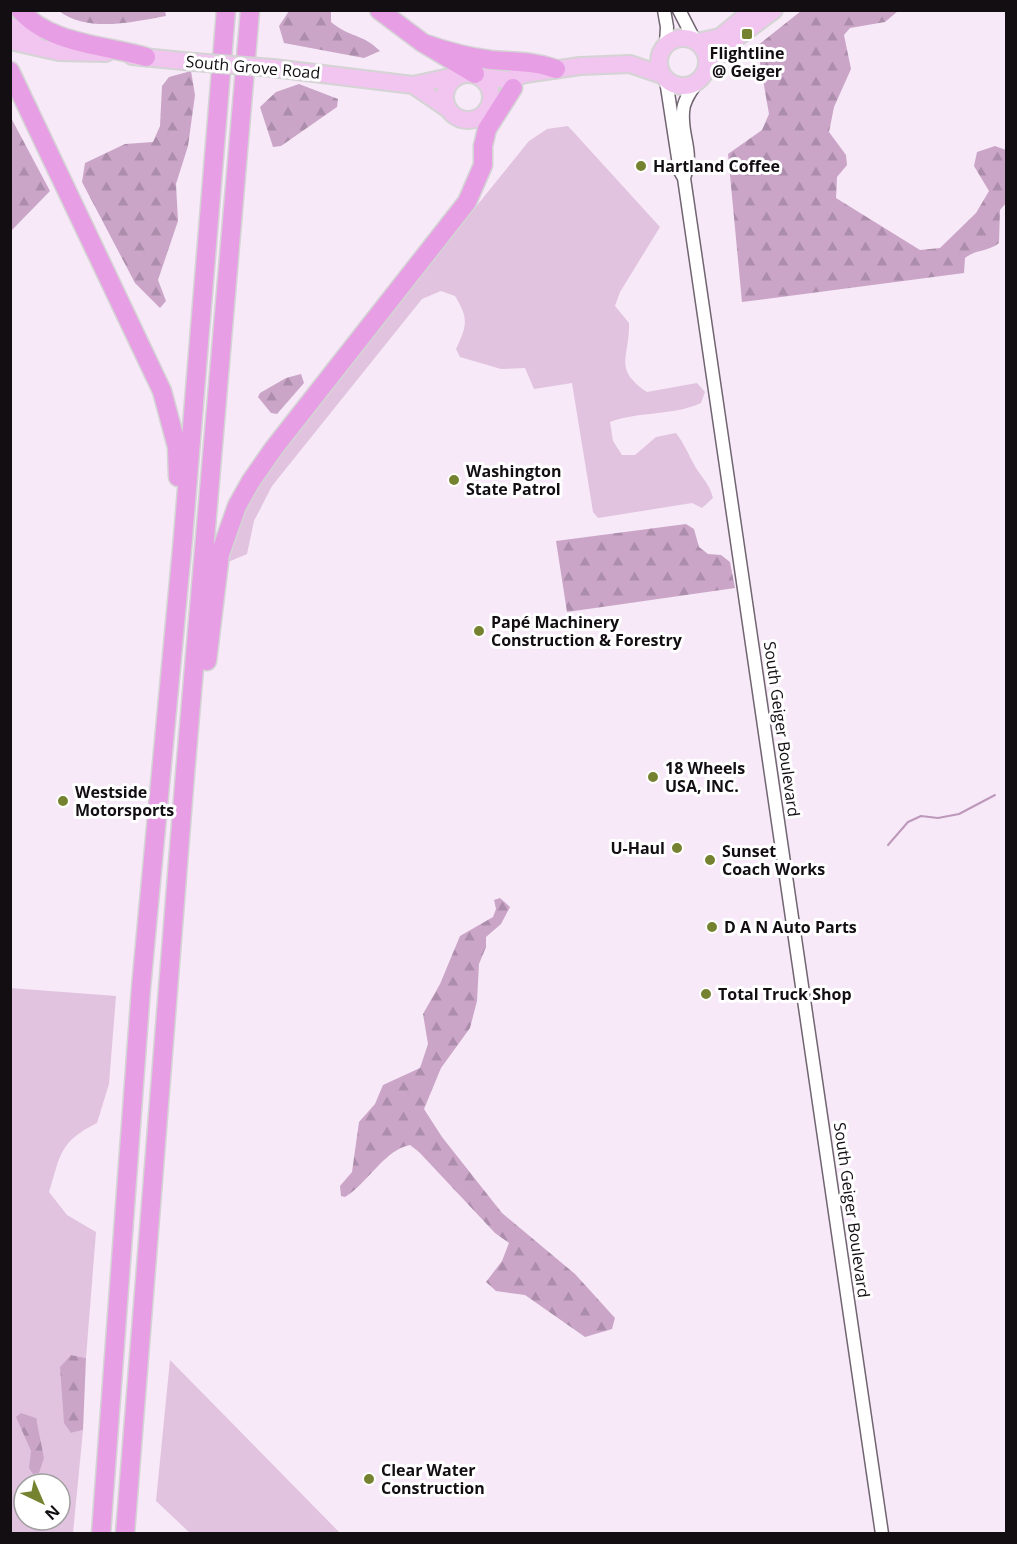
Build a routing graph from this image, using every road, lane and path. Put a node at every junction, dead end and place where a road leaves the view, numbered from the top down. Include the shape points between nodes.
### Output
1 (20, 10) edge
2 (216, 10) edge
3 (226, 10) edge
4 (250, 10) edge
5 (379, 10) edge
6 (664, 10) edge
7 (680, 10) edge
8 (753, 10) edge
9 (774, 10) edge
10 (10, 26) edge
11 (10, 41) edge
12 (696, 42) junction
13 (423, 43) junction
14 (663, 48) junction
15 (92, 52) junction
16 (223, 53) junction
17 (146, 57) junction
18 (630, 64) junction
19 (707, 67) junction
20 (549, 70) junction
21 (10, 71) edge
22 (472, 76) junction
23 (664, 78) junction
24 (697, 82) junction
25 (413, 85) junction
26 (513, 88) junction
27 (448, 109) junction
28 (486, 111) junction
29 (478, 177) junction
30 (684, 178) junction
31 (183, 538) junction
32 (185, 774) junction
33 (102, 1533) edge
34 (125, 1533) edge
35 (882, 1533) edge

1 - 17 highway via 32,23 50,32
2 - 16 highway via 216,30
3 - 16 highway
4 - 32 highway
5 - 13 highway
6 - 14 street via 667,27
7 - 12 street
8 - 12 main road via 720,37
9 - 19 main road via 730,43
10 - 15 main road, South Grove Road via 36,39
11 - 15 main road, South Grove Road via 59,52
12 - 14 main road via 680,38
12 - 19 main road via 705,52
13 - 20 highway via 463,56 536,61
13 - 22 highway
14 - 18 main road, South Grove Road
14 - 23 main road via 659,68
15 - 17 main road, South Grove Road
16 - 31 highway
17 - 25 main road, South Grove Road, bridge via 310,70
18 - 20 main road, South Grove Road
18 - 23 main road, South Grove Road
19 - 24 main road
20 - 22 main road, South Grove Road via 509,80
20 - 26 main road, South Grove Road
21 - 31 highway via 162,391 177,447
22 - 25 main road, South Grove Road
22 - 27 main road via 447,86
22 - 28 main road via 491,90
23 - 24 main road via 683,87
23 - 30 street, South Geiger Boulevard
24 - 30 street, South Geiger Boulevard via 682,112 689,151
25 - 27 main road, South Grove Road
26 - 28 main road, South Grove Road
26 - 29 highway via 487,129
27 - 28 main road via 466,120
28 - 29 highway via 473,137
29 - 32 highway via 468,202 273,448 237,506 220,554 202,704
30 - 35 street, South Geiger Boulevard
31 - 33 highway via 141,988
32 - 34 highway

